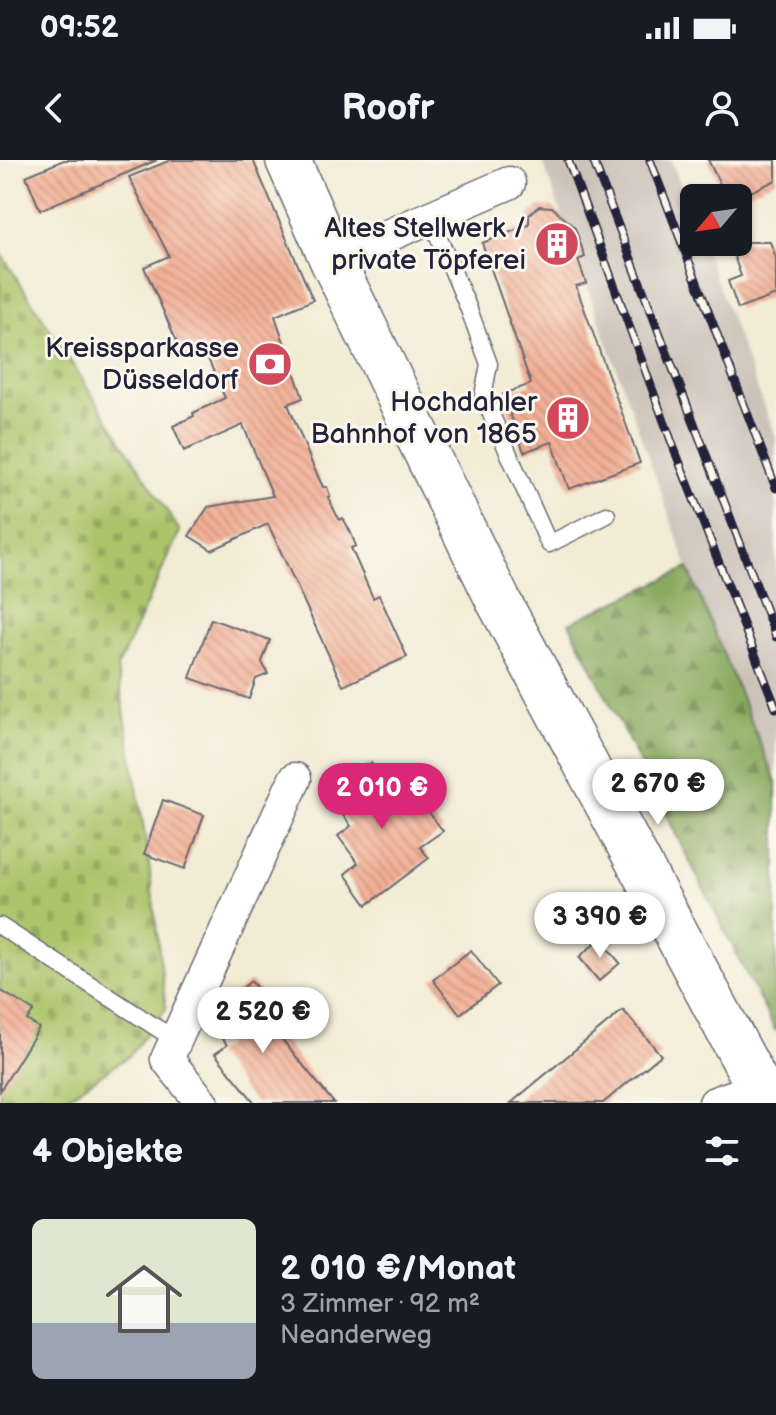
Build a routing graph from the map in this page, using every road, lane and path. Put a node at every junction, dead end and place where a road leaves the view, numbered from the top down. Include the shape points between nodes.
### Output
1 (288, 160) edge
2 (509, 183) dead end
3 (430, 217) junction
4 (332, 260) junction
5 (607, 515) dead end
6 (295, 779) dead end
7 (0, 926) edge
8 (174, 1039) junction
9 (763, 1095) edge
10 (202, 1103) edge
11 (715, 1103) edge

1 - 4 street
2 - 3 street
3 - 4 street
3 - 5 lane via 489,364 483,396 549,544
4 - 9 street via 498,600
6 - 8 street
7 - 8 lane
8 - 10 street via 167,1059
9 - 11 street

